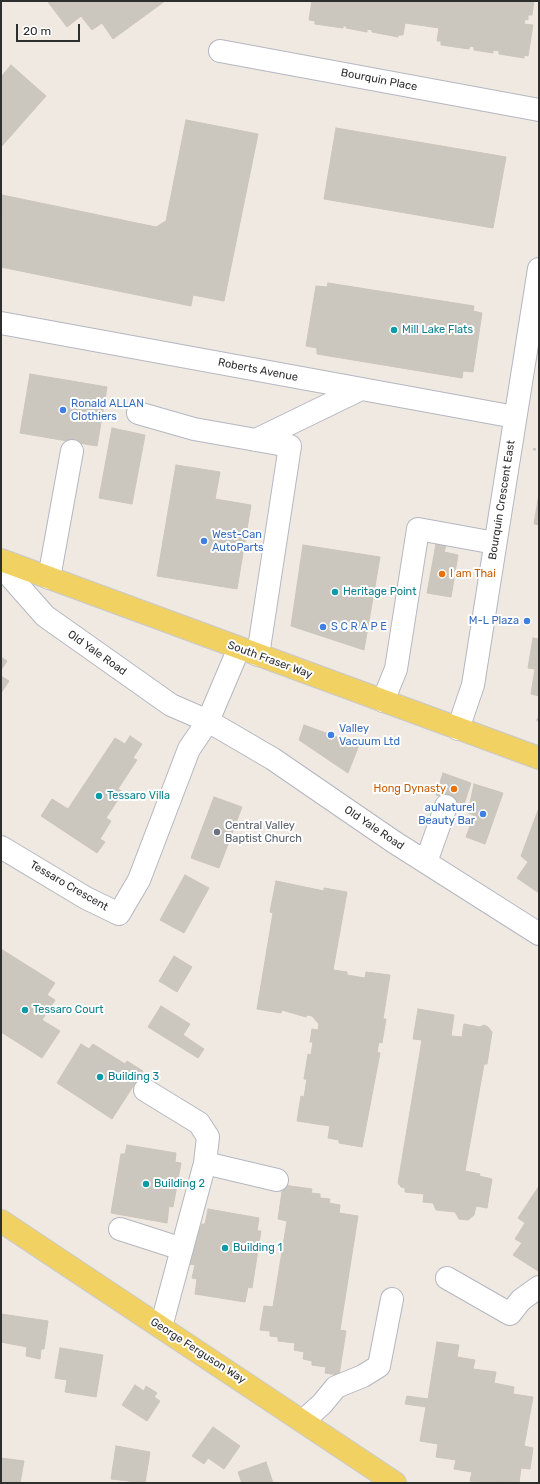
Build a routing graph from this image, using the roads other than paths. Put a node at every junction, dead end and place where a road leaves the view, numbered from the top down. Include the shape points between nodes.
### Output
1 (220, 51) dead end
2 (539, 110) edge
3 (538, 281) edge
4 (1, 323) edge
5 (361, 390) junction
6 (138, 413) dead end
7 (515, 417) junction
8 (256, 440) junction
9 (72, 451) dead end
10 (495, 543) junction
11 (1, 560) edge
12 (1, 566) edge
13 (49, 578) junction
14 (248, 652) junction
15 (384, 701) junction
16 (208, 721) junction
17 (458, 729) junction
18 (539, 758) edge
19 (446, 806) dead end
20 (1, 847) edge
21 (426, 862) junction
22 (539, 934) edge
23 (145, 1090) dead end
24 (205, 1163) junction
25 (277, 1180) dead end
26 (1, 1221) edge
27 (120, 1229) dead end
28 (182, 1249) junction
29 (447, 1278) dead end
30 (539, 1287) edge
31 (392, 1299) dead end
32 (161, 1327) junction
33 (303, 1421) junction
34 (387, 1481) edge

1 - 2 street, Bourquin Place
3 - 7 street, Bourquin Crescent East
4 - 5 street, Roberts Avenue
5 - 7 street, Roberts Avenue
5 - 8 street
6 - 8 street via 194,429
7 - 10 street, Bourquin Crescent East
8 - 14 street via 290,446
9 - 13 street
10 - 15 street via 418,529 396,668
10 - 17 street, Bourquin Crescent East via 472,690
11 - 13 main road, South Fraser Way
12 - 16 street, Old Yale Road via 45,616 171,705
13 - 14 main road, South Fraser Way
14 - 15 main road, South Fraser Way
14 - 16 street
15 - 17 main road, South Fraser Way
16 - 20 street, Tessaro Crescent via 189,749 139,880 119,914 86,898
16 - 21 street, Old Yale Road via 273,758
17 - 18 main road, South Fraser Way
19 - 21 street
21 - 22 street, Old Yale Road
23 - 24 street via 199,1123 208,1137
24 - 25 street
24 - 28 street
26 - 32 main road, George Ferguson Way
27 - 28 street
28 - 32 street
29 - 30 street via 510,1314 521,1300
31 - 33 street via 379,1366 336,1387
32 - 33 main road, George Ferguson Way
33 - 34 main road, George Ferguson Way

